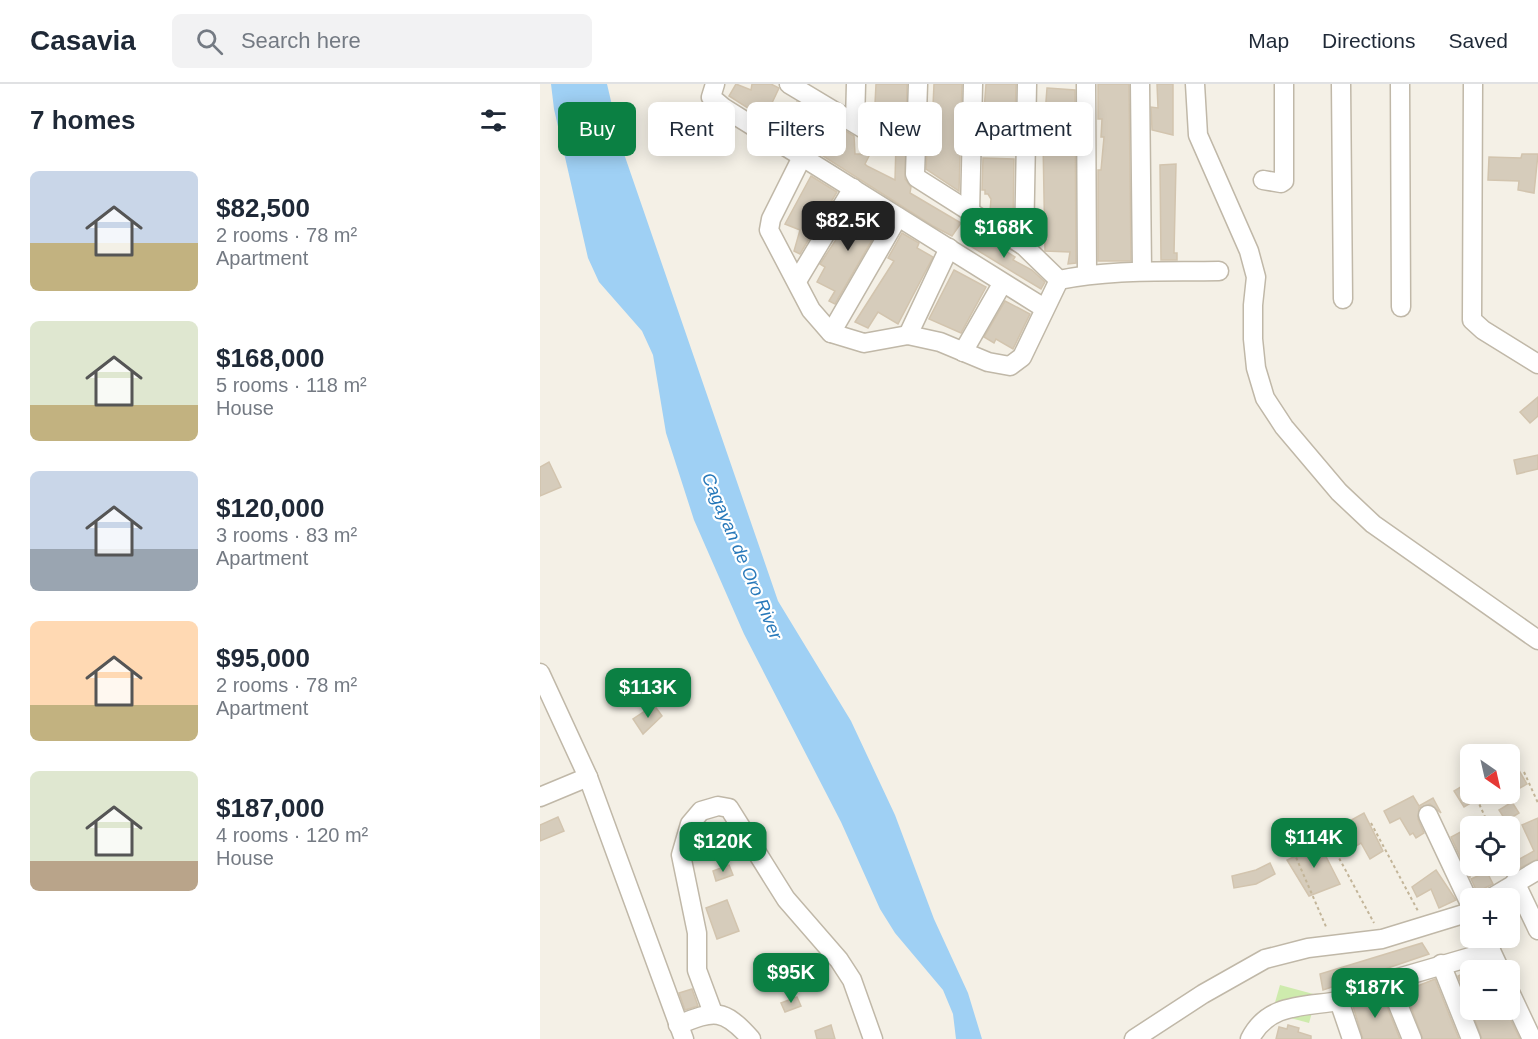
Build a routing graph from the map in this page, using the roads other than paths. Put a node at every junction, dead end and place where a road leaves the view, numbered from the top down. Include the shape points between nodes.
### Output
1 (714, 84) edge
2 (856, 84) edge
3 (918, 84) edge
4 (974, 84) edge
5 (1027, 84) edge
6 (1086, 84) edge
7 (1140, 84) edge
8 (1195, 84) edge
9 (1284, 84) edge
10 (1341, 84) edge
11 (1400, 84) edge
12 (1473, 84) edge
13 (796, 86) edge
14 (855, 123) junction
15 (858, 125) edge
16 (802, 157) junction
17 (1263, 180) dead end
18 (853, 188) junction
19 (970, 212) junction
20 (898, 217) junction
21 (1024, 246) junction
22 (949, 248) junction
23 (1142, 271) junction
24 (1219, 272) dead end
25 (1087, 274) junction
26 (1059, 280) junction
27 (797, 281) junction
28 (1002, 284) junction
29 (1343, 299) dead end
30 (1401, 307) dead end
31 (1044, 309) junction
32 (831, 333) junction
33 (908, 335) junction
34 (963, 352) junction
35 (1538, 364) edge
36 (1538, 640) edge
37 (540, 673) edge
38 (588, 777) junction
39 (540, 797) edge
40 (1428, 815) dead end
41 (1538, 870) edge
42 (1515, 882) junction
43 (1462, 888) edge
44 (1506, 888) edge
45 (1460, 915) edge
46 (1538, 930) edge
47 (1479, 948) edge
48 (1441, 964) junction
49 (1388, 980) junction
50 (1339, 1001) junction
51 (1520, 1009) edge
52 (713, 1013) junction
53 (1532, 1030) edge
54 (681, 1032) edge
55 (751, 1039) edge
56 (873, 1039) edge
57 (1134, 1039) edge
58 (1250, 1039) edge
59 (1352, 1039) edge
60 (1413, 1039) edge
61 (1471, 1039) edge

1 - 16 street via 713,100
2 - 14 street
3 - 19 street via 915,174 919,181
4 - 19 street
5 - 21 street
6 - 25 street
7 - 23 street
8 - 36 street via 1198,135 1249,251 1256,277 1253,339 1265,398 1284,427 1339,492 1373,524
9 - 17 street via 1284,181
10 - 29 street
11 - 30 street
12 - 35 street via 1472,320
13 - 14 street
14 - 15 street
16 - 18 street
16 - 27 street via 769,230
18 - 20 street
18 - 27 street
19 - 21 street
20 - 22 street
20 - 32 street
21 - 26 street
22 - 28 street
22 - 33 street
23 - 24 street
23 - 25 street
25 - 26 street
26 - 31 street
27 - 32 street via 811,310
28 - 31 street
28 - 34 street
31 - 34 street via 1017,363 1003,366
32 - 33 street via 864,343
33 - 34 street
37 - 38 street
38 - 39 street
38 - 54 street
40 - 43 street
41 - 42 street
42 - 44 street
42 - 46 street
45 - 57 street via 1382,939 1308,948 1265,959
47 - 48 street
48 - 49 street
48 - 61 street
49 - 50 street via 1342,994
49 - 60 street
50 - 58 street via 1278,1011 1264,1018
50 - 59 street
51 - 53 street
52 - 54 street
52 - 55 street via 727,1015
52 - 56 street via 698,970 696,933 681,855 690,824 701,811 718,806 729,808 786,899 839,960 852,980

